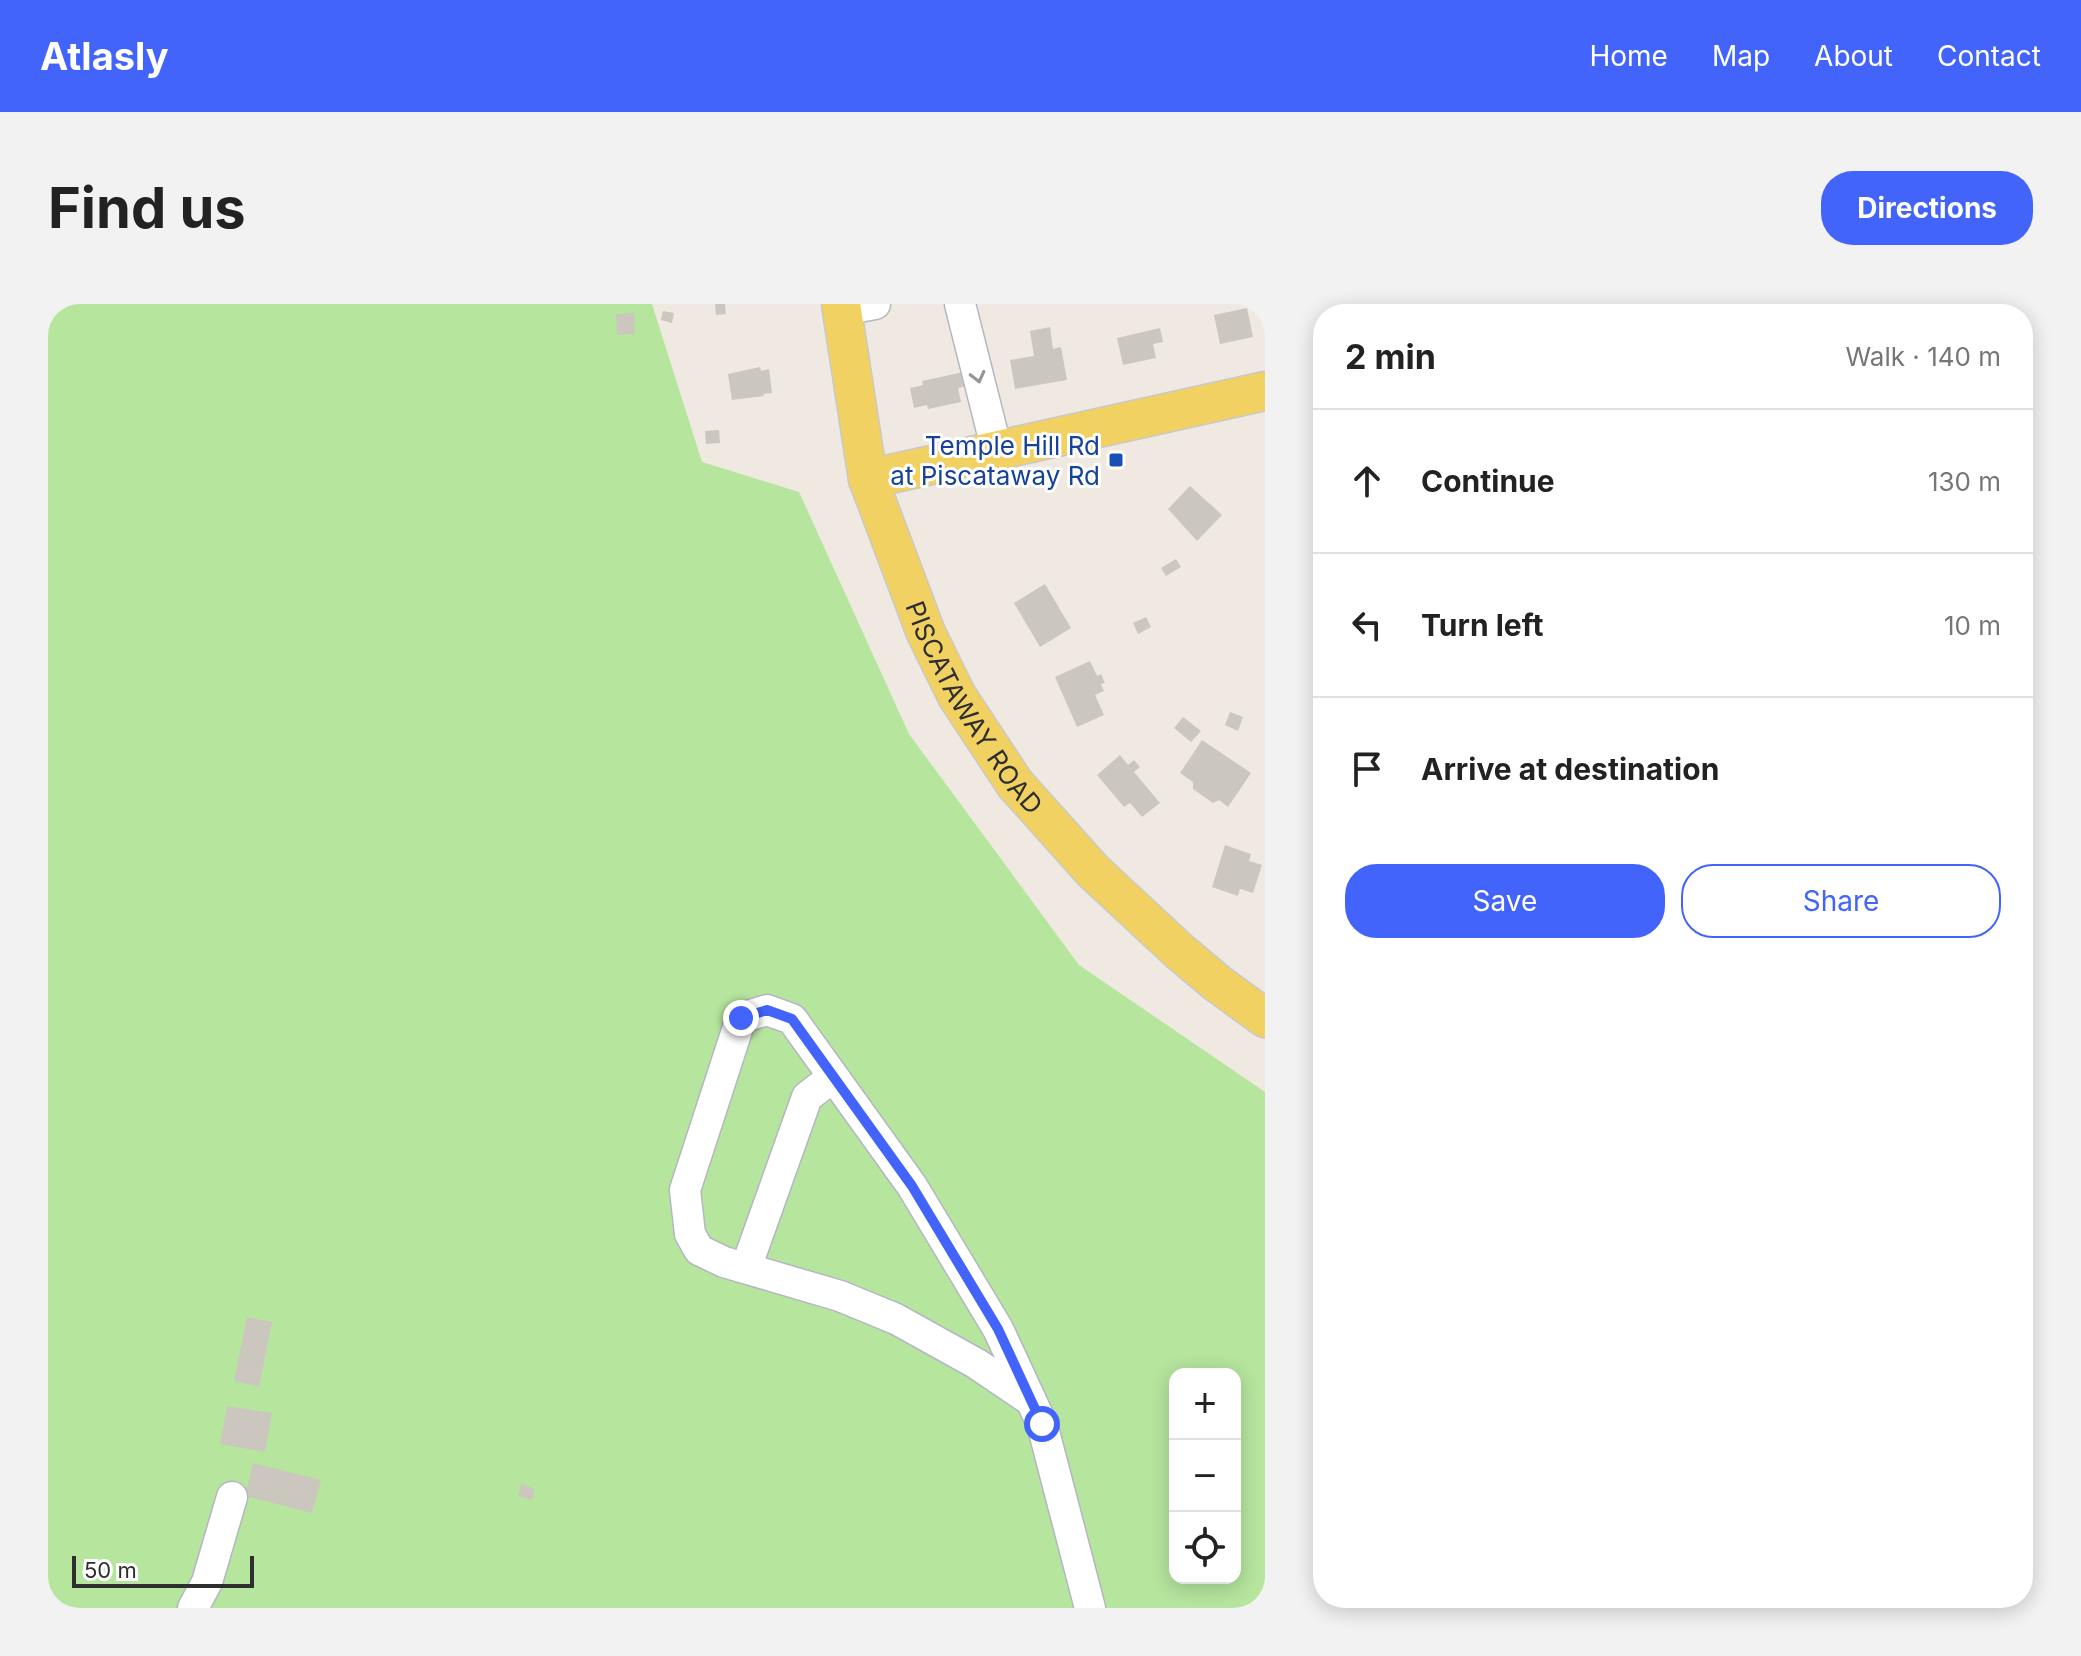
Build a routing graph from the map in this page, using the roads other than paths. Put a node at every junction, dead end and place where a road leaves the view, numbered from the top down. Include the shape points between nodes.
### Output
1 (960, 304) edge
2 (852, 306) edge
3 (1265, 391) edge
4 (997, 451) junction
5 (868, 479) junction
6 (1265, 1018) edge
7 (833, 1077) junction
8 (746, 1268) junction
9 (1030, 1400) junction
10 (232, 1497) dead end
11 (193, 1608) edge
12 (1090, 1608) edge

1 -> 4 lane
2 - 5 main road, PISCATAWAY ROAD
3 - 4 main road
4 - 5 main road
5 - 6 main road, PISCATAWAY ROAD via 926,633 957,696 1015,784 1132,909
7 - 8 lane via 807,1097
7 - 8 lane via 792,1019 767,1010 741,1018 685,1190 690,1234 699,1250
7 - 9 lane via 912,1186 998,1329
8 - 9 lane via 896,1319
9 - 12 lane via 1042,1424
10 - 11 lane via 207,1582

